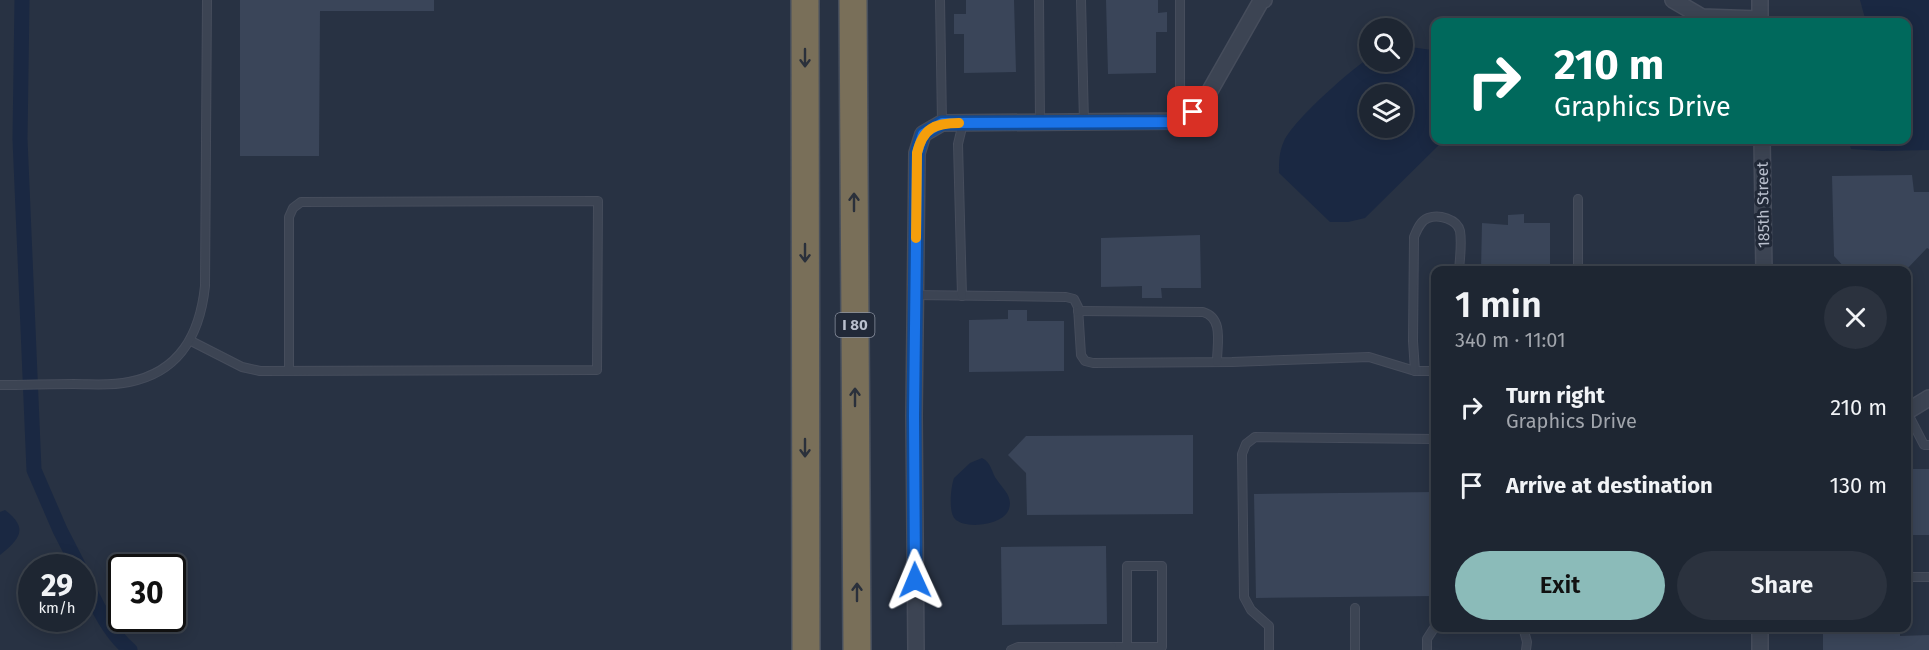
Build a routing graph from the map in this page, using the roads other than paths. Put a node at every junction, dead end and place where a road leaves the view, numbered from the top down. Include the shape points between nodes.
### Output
1 (207, 0) edge
2 (805, 0) edge
3 (853, 0) edge
4 (940, 0) edge
5 (1039, 0) edge
6 (1081, 0) edge
7 (1180, 0) edge
8 (1261, 0) edge
9 (1760, 0) edge
10 (1682, 1) edge
11 (1716, 18) edge
12 (1760, 18) edge
13 (1203, 103) junction
14 (1040, 122) junction
15 (1084, 122) junction
16 (942, 123) junction
17 (963, 123) junction
18 (1762, 144) edge
19 (1578, 199) dead end
20 (1460, 266) edge
21 (1578, 266) edge
22 (1764, 266) edge
23 (915, 295) junction
24 (962, 296) junction
25 (1078, 311) junction
26 (191, 340) junction
27 (1217, 362) junction
28 (289, 371) junction
29 (1415, 371) junction
30 (1431, 371) edge
31 (2, 385) edge
32 (1929, 398) edge
33 (1911, 409) edge
34 (1911, 421) edge
35 (1431, 439) edge
36 (1929, 445) edge
37 (1911, 577) edge
38 (1929, 577) edge
39 (1355, 608) dead end
40 (1432, 632) edge
41 (1524, 632) edge
42 (1760, 632) edge
43 (1127, 647) junction
44 (1112, 649) edge
45 (806, 650) edge
46 (857, 650) edge
47 (916, 650) edge
48 (1011, 650) edge
49 (1269, 650) edge
50 (1355, 650) edge
51 (1427, 650) edge
52 (1526, 650) edge
53 (1761, 650) edge

1 - 26 lane via 205,286 203,308
2 -> 45 highway
46 -> 3 highway, I 80
4 - 16 lane
5 - 14 lane
6 - 15 lane
7 - 13 lane via 1180,87
8 - 13 street
9 - 12 street
10 - 11 street via 1702,17
13 - 15 street via 1183,122
14 - 15 street
14 - 17 street
16 - 17 street
16 - 23 street via 923,134 917,153
17 - 24 lane via 958,144
18 - 22 street, 185th Street
19 - 21 lane
20 - 29 lane via 1460,230 1456,224 1441,217 1419,225 1414,237
23 - 24 lane
23 - 47 street
24 - 25 lane via 1066,297 1074,299
25 - 27 lane via 1211,314 1218,333
25 - 27 lane via 1081,355 1085,361
26 - 28 lane via 242,367
26 - 31 lane via 175,361 155,374 129,382
27 - 29 lane via 1369,357
28 - 28 lane via 288,217 301,202 598,201 597,370
29 - 30 lane
32 - 33 street
34 - 36 lane via 1924,445
35 - 49 lane via 1255,437 1246,444 1242,454 1244,597 1251,610 1269,626
37 - 38 lane
39 - 50 lane
40 - 51 lane
41 - 52 lane
42 - 53 street
43 - 43 lane via 1162,647 1162,566 1127,566
43 - 44 lane
44 - 48 lane via 1018,646

